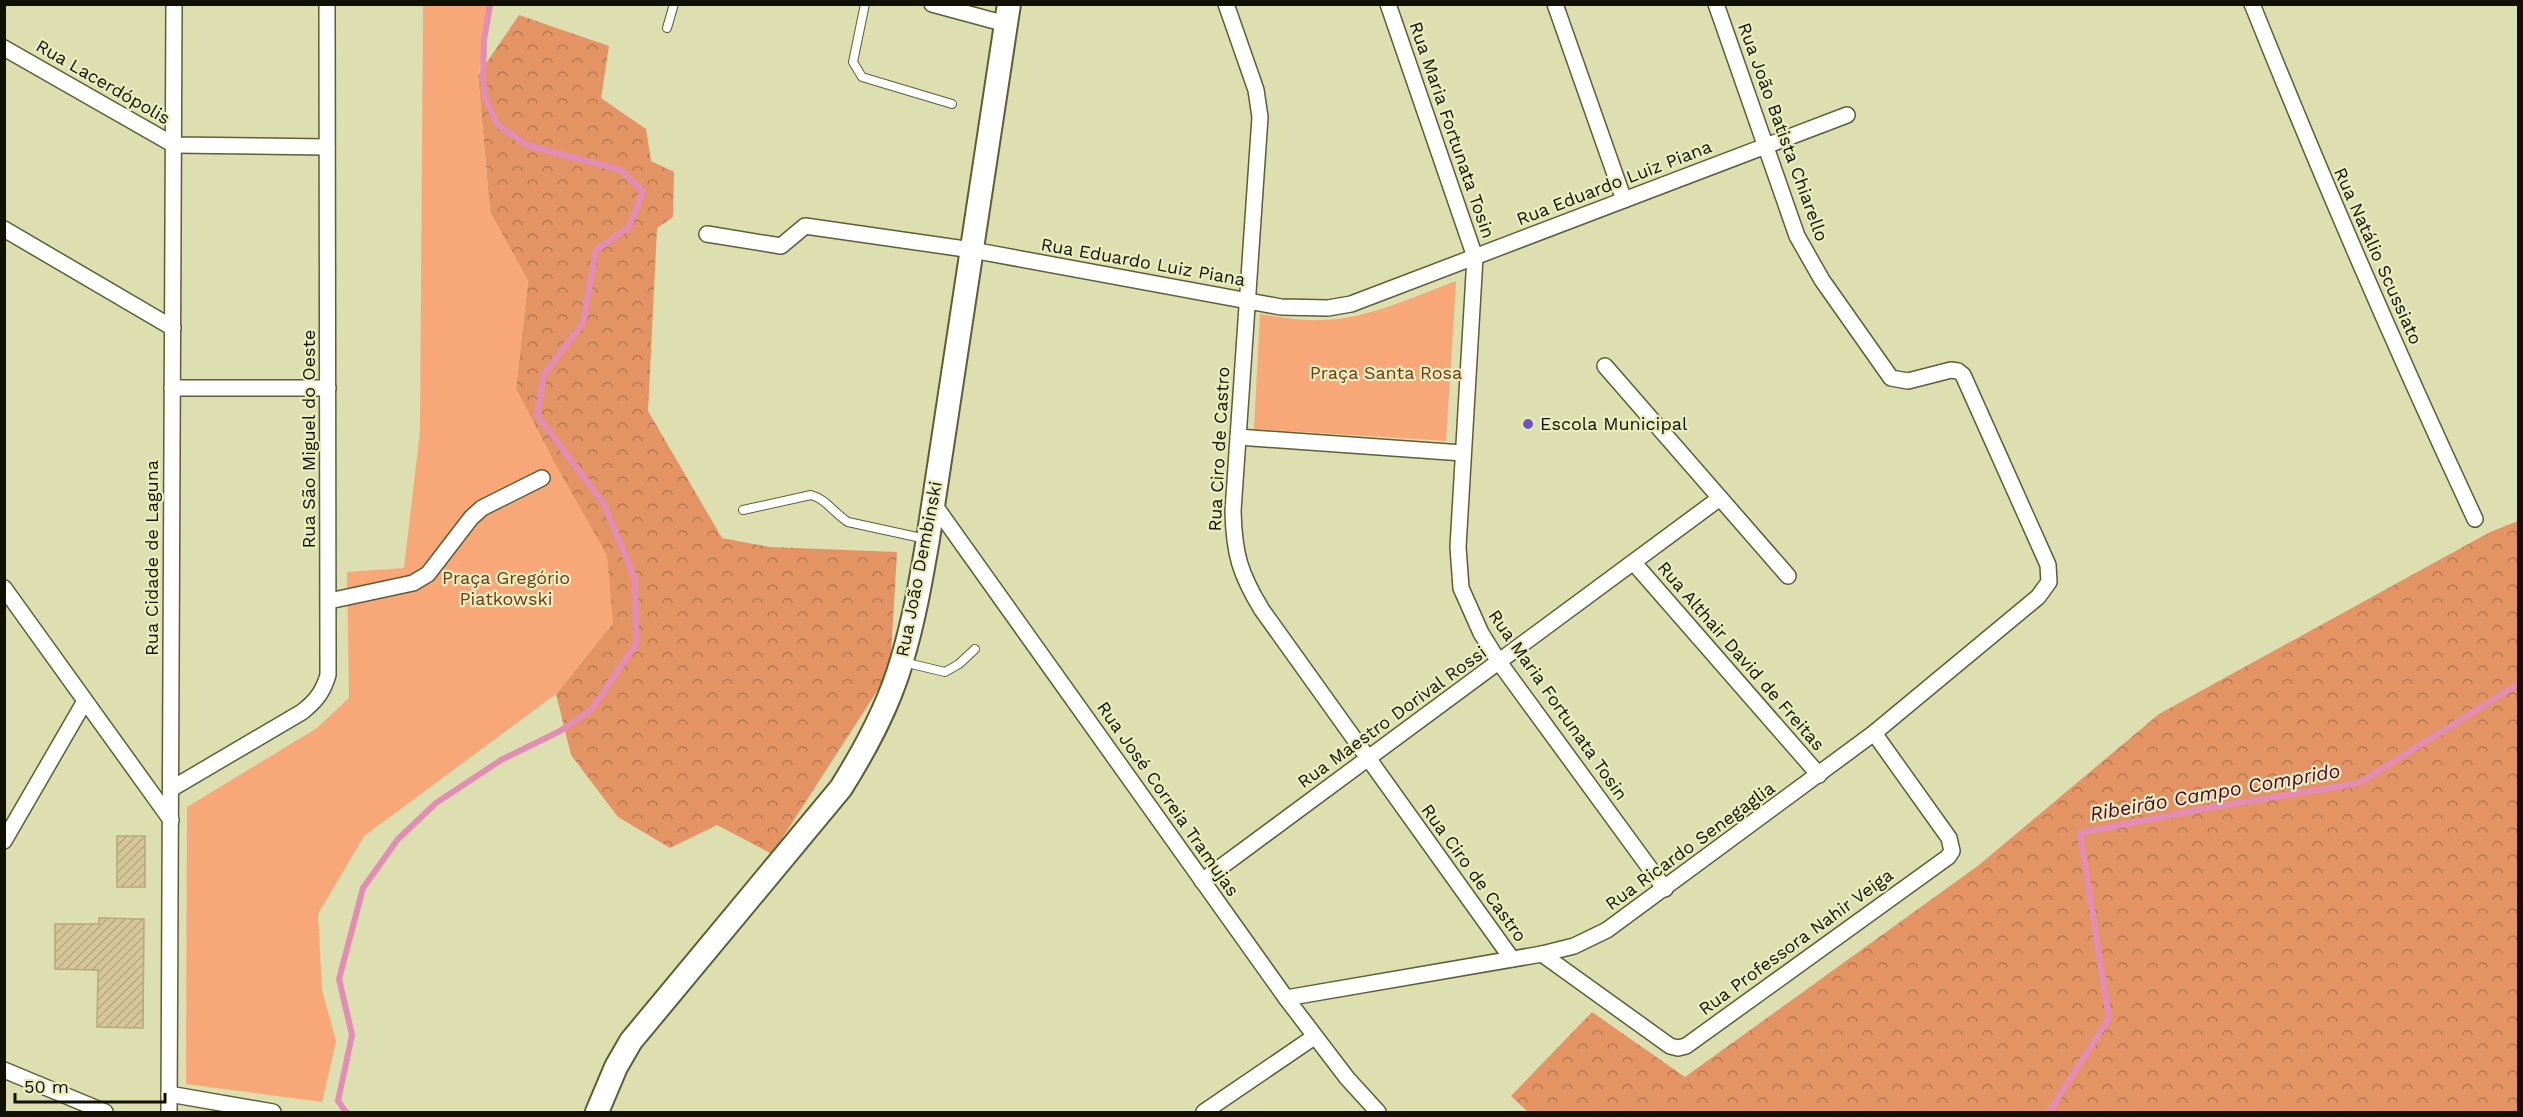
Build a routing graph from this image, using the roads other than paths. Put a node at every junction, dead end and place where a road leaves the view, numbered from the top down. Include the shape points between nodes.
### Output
1 (174, 4) edge
2 (327, 4) edge
3 (674, 4) edge
4 (865, 4) edge
5 (932, 4) edge
6 (1388, 4) edge
7 (1555, 4) edge
8 (1716, 4) edge
9 (2252, 4) edge
10 (1226, 5) edge
11 (1008, 14) edge
12 (667, 28) dead end
13 (4, 48) edge
14 (952, 104) dead end
15 (1847, 115) dead end
16 (174, 145) junction
17 (1765, 146) junction
18 (327, 147) junction
19 (1624, 200) junction
20 (5, 231) edge
21 (707, 234) dead end
22 (972, 250) junction
23 (1475, 257) junction
24 (1247, 300) junction
25 (172, 328) junction
26 (1605, 366) dead end
27 (172, 388) junction
28 (328, 388) junction
29 (1238, 437) junction
30 (1463, 453) junction
31 (542, 478) dead end
32 (1720, 498) junction
33 (933, 503) junction
34 (743, 510) dead end
35 (2475, 519) dead end
36 (928, 539) junction
37 (1634, 562) junction
38 (1788, 576) dead end
39 (2049, 582) joint
40 (4, 588) edge
41 (329, 601) junction
42 (975, 649) dead end
43 (902, 662) junction
44 (1499, 662) junction
45 (86, 701) junction
46 (1875, 733) junction
47 (1368, 759) junction
48 (1819, 775) junction
49 (171, 789) junction
50 (171, 820) junction
51 (4, 841) edge
52 (1202, 881) junction
53 (1665, 889) junction
54 (1542, 954) junction
55 (1512, 959) junction
56 (1286, 998) junction
57 (1314, 1037) junction
58 (4, 1070) edge
59 (169, 1094) junction
60 (105, 1113) edge
61 (169, 1113) edge
62 (273, 1113) edge
63 (597, 1113) edge
64 (1204, 1113) edge
65 (1377, 1113) edge

1 - 16 street, Rua Cidade de Laguna
2 - 18 street, Rua São Miguel do Oeste
3 - 12 lane
4 - 14 lane via 853,62 862,77
5 - 11 street
6 - 23 street, Rua Maria Fortunata Tosin
7 - 19 street
8 - 17 street, Rua João Batista Chiarello
9 - 35 street, Rua Natálio Scussiato via 2328,192
10 - 24 street, Rua Ciro de Castro via 1260,111
11 - 22 main road, Rua João Dembinski
13 - 16 street, Rua Lacerdópolis
15 - 17 street, Rua Eduardo Luiz Piana
16 - 18 street, Rua Lacerdópolis
16 - 25 street, Rua Cidade de Laguna
17 - 19 street, Rua Eduardo Luiz Piana
17 - 39 street, Rua João Batista Chiarello via 1808,258 1890,378 1908,381 1951,370 1968,381 2048,565
18 - 28 street, Rua São Miguel do Oeste
19 - 23 street, Rua Eduardo Luiz Piana
20 - 25 street
21 - 22 street, Rua Eduardo Luiz Piana via 781,246 805,226
22 - 24 street, Rua Eduardo Luiz Piana
22 - 33 main road, Rua João Dembinski
23 - 24 street, Rua Eduardo Luiz Piana via 1351,304 1303,309
23 - 30 street, Rua Maria Fortunata Tosin
24 - 29 street, Rua Ciro de Castro
25 - 27 street, Rua Cidade de Laguna
26 - 32 street
27 - 28 street
27 - 49 street, Rua Cidade de Laguna
28 - 41 street, Rua São Miguel do Oeste
29 - 30 street
29 - 47 street, Rua Ciro de Castro via 1233,512 1237,561 1262,610
30 - 44 street, Rua Maria Fortunata Tosin via 1458,548 1461,588 1473,619
31 - 41 street via 482,508 428,574 413,583
32 - 37 street, Rua Maestro Dorival Rossi
32 - 38 street
33 - 36 main road, Rua João Dembinski
33 - 52 street, Rua José Correia Tramujas
34 - 36 lane via 811,495 821,497 848,522
36 - 43 main road, Rua João Dembinski
37 - 44 street, Rua Maestro Dorival Rossi
37 - 48 street, Rua Althair David de Freitas
39 - 46 street, Rua Ricardo Senegaglia via 2038,597
40 - 45 street
41 - 49 street, Rua São Miguel do Oeste via 328,675 315,702
42 - 43 lane via 945,672
43 - 63 main road, Rua João Dembinski via 883,711 841,788 631,1041
44 - 47 street, Rua Maestro Dorival Rossi
44 - 53 street, Rua Maria Fortunata Tosin
45 - 50 street
45 - 51 street
46 - 48 street, Rua Ricardo Senegaglia
46 - 54 street, Rua Professora Nahir Veiga via 1950,838 1952,851 1686,1046 1670,1046
47 - 52 street, Rua Maestro Dorival Rossi
47 - 55 street, Rua Ciro de Castro
48 - 53 street, Rua Ricardo Senegaglia
49 - 50 street, Rua Cidade de Laguna
50 - 59 street, Rua Cidade de Laguna
52 - 56 street, Rua José Correia Tramujas
53 - 54 street, Rua Ricardo Senegaglia via 1592,939
54 - 55 street, Rua Ricardo Senegaglia
55 - 56 street, Rua Ricardo Senegaglia
56 - 57 street, Rua José Correia Tramujas
57 - 64 street
57 - 65 street, Rua José Correia Tramujas
58 - 60 street
59 - 61 street, Rua Cidade de Laguna
59 - 62 street

